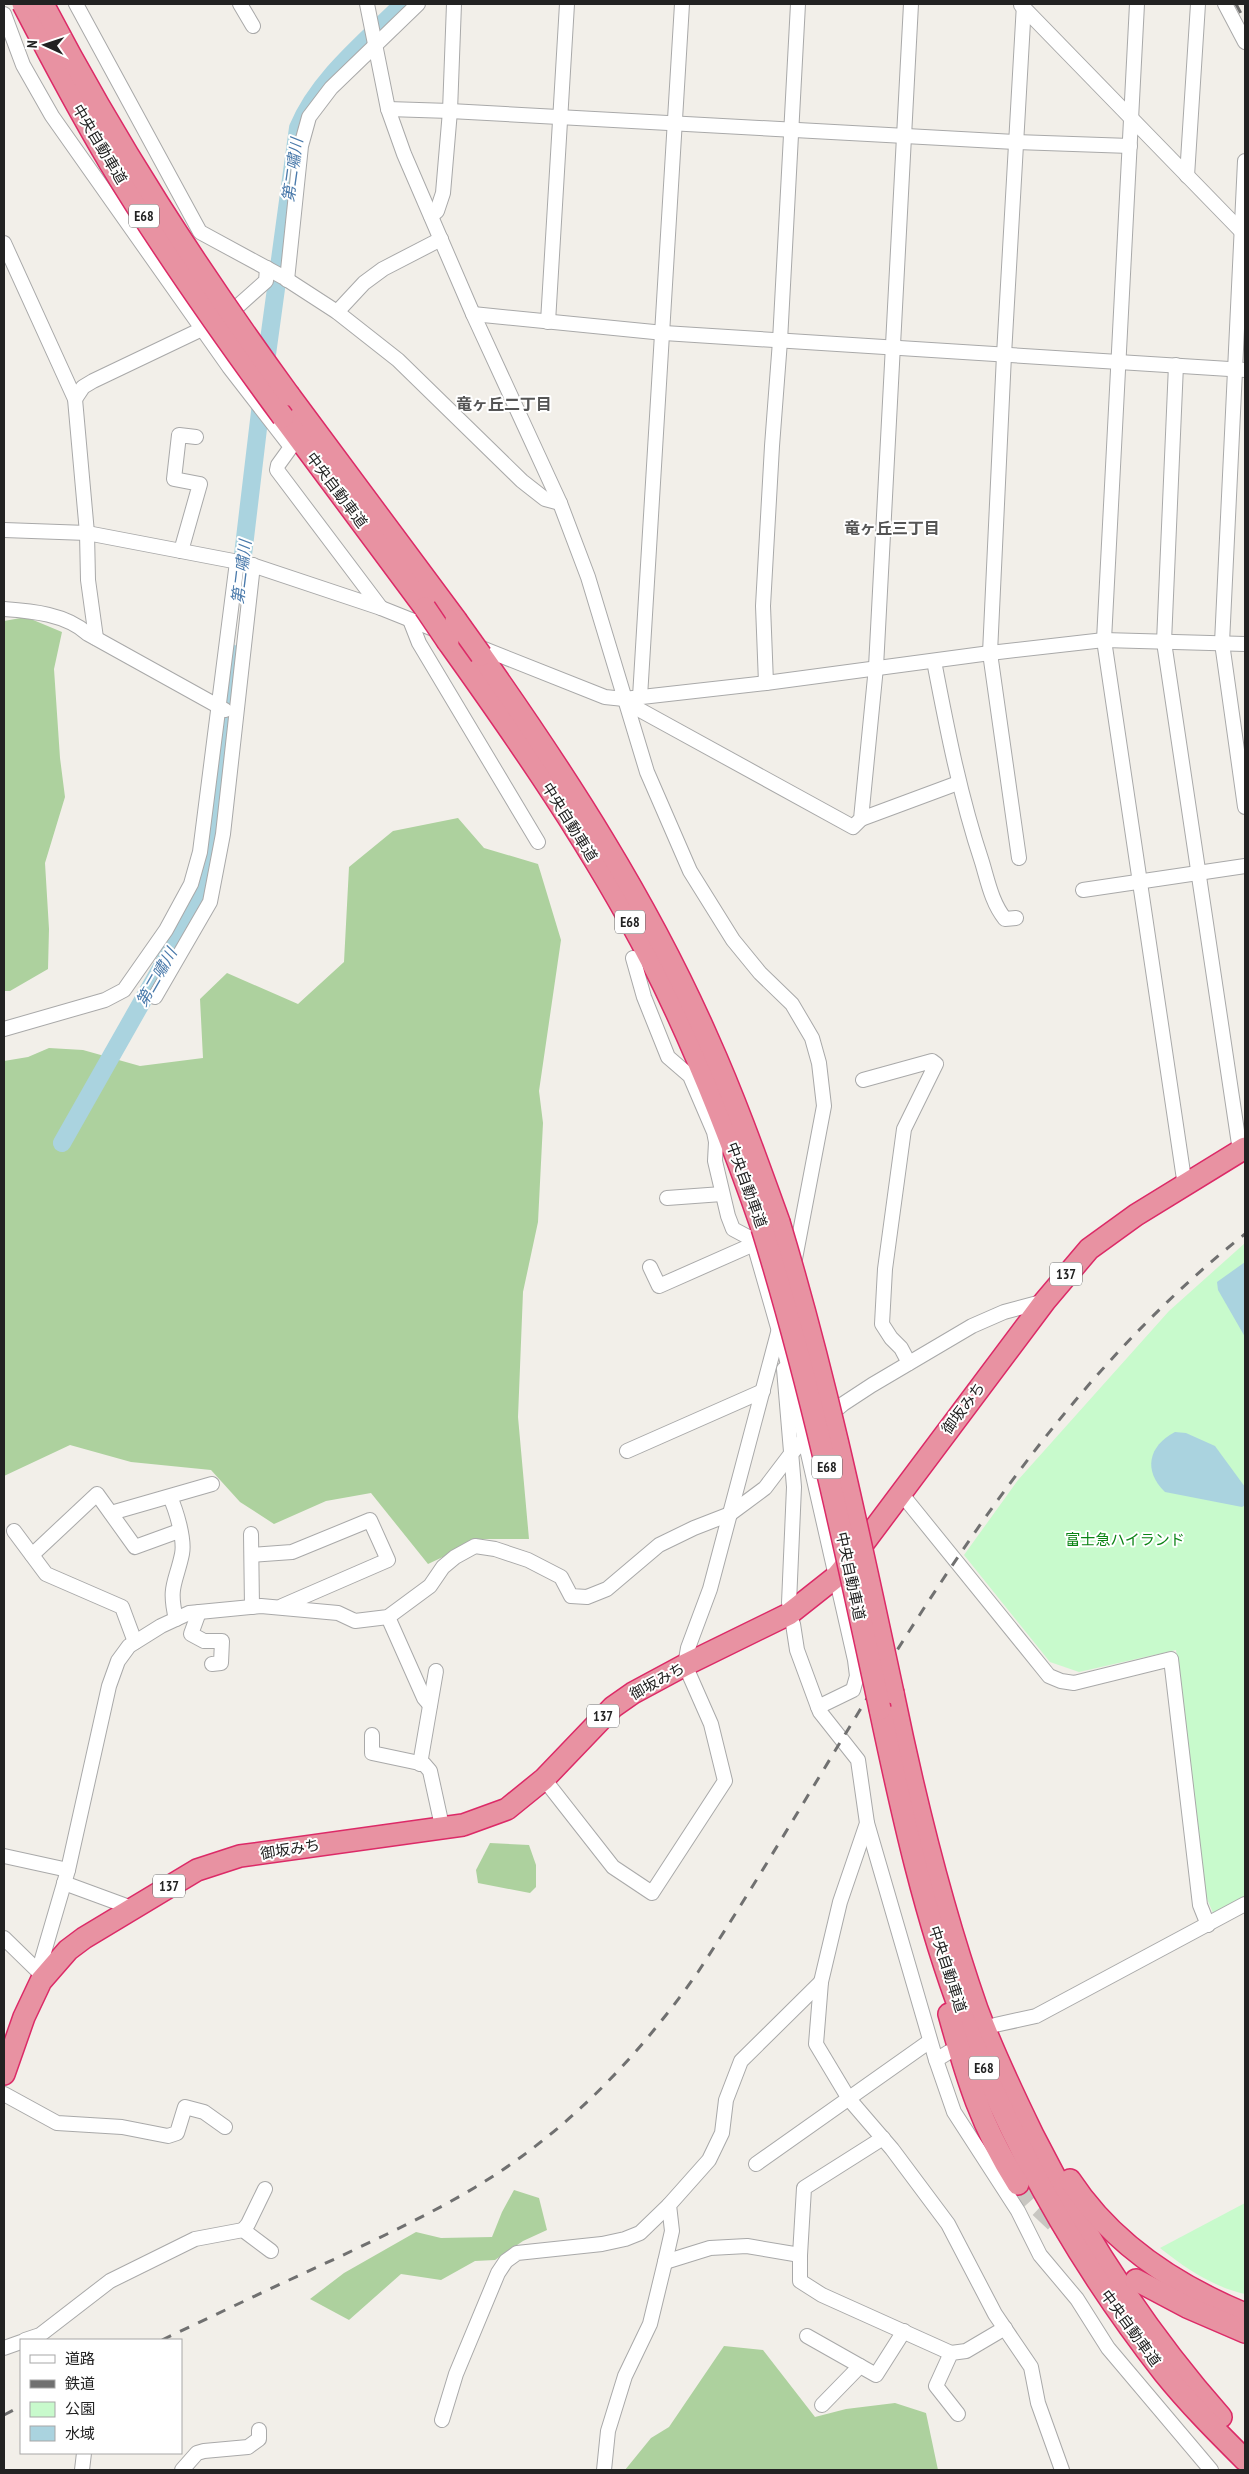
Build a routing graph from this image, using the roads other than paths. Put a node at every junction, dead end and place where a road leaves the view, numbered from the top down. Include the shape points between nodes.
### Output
1 (23, 4) edge
2 (43, 4) edge
3 (76, 4) edge
4 (240, 4) edge
5 (367, 4) edge
6 (418, 4) edge
7 (454, 4) edge
8 (567, 4) edge
9 (682, 4) edge
10 (798, 4) edge
11 (911, 4) edge
12 (1138, 4) edge
13 (1198, 4) edge
14 (1225, 4) edge
15 (1022, 5) edge
16 (4, 14) edge
17 (253, 26) dead end
18 (375, 41) junction
19 (1245, 42) edge
20 (388, 109) junction
21 (450, 110) junction
22 (561, 117) junction
23 (1132, 119) junction
24 (676, 123) junction
25 (790, 130) junction
26 (904, 135) junction
27 (1015, 142) junction
28 (1130, 146) junction
29 (1245, 160) edge
30 (1187, 176) junction
31 (431, 216) junction
32 (1243, 233) edge
33 (441, 239) junction
34 (4, 243) edge
35 (277, 274) junction
36 (337, 312) junction
37 (473, 314) junction
38 (548, 322) junction
39 (202, 329) junction
40 (664, 333) junction
41 (780, 341) junction
42 (891, 348) junction
43 (1004, 355) junction
44 (1118, 362) junction
45 (1176, 365) junction
46 (1240, 370) edge
47 (75, 399) junction
48 (196, 437) dead end
49 (560, 503) junction
50 (4, 530) edge
51 (87, 533) junction
52 (181, 551) junction
53 (246, 564) junction
54 (381, 608) junction
55 (4, 609) edge
56 (418, 614) junction
57 (96, 638) junction
58 (1104, 640) junction
59 (1164, 642) junction
60 (1222, 643) junction
61 (1245, 644) edge
62 (990, 652) junction
63 (934, 660) junction
64 (876, 667) junction
65 (766, 683) junction
66 (640, 697) junction
67 (624, 699) junction
68 (227, 712) junction
69 (958, 783) junction
70 (1245, 807) edge
71 (861, 819) junction
72 (538, 842) dead end
73 (1019, 858) dead end
74 (1245, 866) edge
75 (1198, 873) junction
76 (1140, 882) junction
77 (1083, 890) dead end
78 (1016, 918) dead end
79 (633, 958) dead end
80 (155, 997) dead end
81 (4, 1029) edge
82 (863, 1080) dead end
83 (1243, 1150) edge
84 (1186, 1186) junction
85 (722, 1194) junction
86 (667, 1198) dead end
87 (765, 1231) junction
88 (650, 1266) dead end
89 (1045, 1301) junction
90 (780, 1330) junction
91 (786, 1352) junction
92 (909, 1363) junction
93 (763, 1391) junction
94 (805, 1437) junction
95 (627, 1451) dead end
96 (790, 1455) junction
97 (212, 1484) dead end
98 (900, 1492) junction
99 (170, 1496) junction
100 (111, 1513) junction
101 (730, 1514) junction
102 (14, 1531) dead end
103 (180, 1531) junction
104 (251, 1534) dead end
105 (32, 1555) junction
106 (252, 1555) junction
107 (837, 1576) junction
108 (789, 1603) dead end
109 (252, 1607) junction
110 (279, 1608) junction
111 (199, 1612) junction
112 (388, 1616) junction
113 (176, 1619) junction
114 (792, 1624) dead end
115 (135, 1642) junction
116 (212, 1664) dead end
117 (685, 1665) junction
118 (436, 1671) dead end
119 (887, 1701) junction
120 (430, 1705) junction
121 (818, 1707) junction
122 (372, 1735) dead end
123 (420, 1764) junction
124 (894, 1775) junction
125 (544, 1779) junction
126 (867, 1823) junction
127 (442, 1826) junction
128 (4, 1856) edge
129 (66, 1876) junction
130 (1245, 1904) edge
131 (132, 1908) junction
132 (1208, 1925) junction
133 (4, 1938) edge
134 (44, 1977) junction
135 (821, 1982) junction
136 (978, 2010) junction
137 (995, 2025) dead end
138 (930, 2041) junction
139 (949, 2052) dead end
140 (936, 2060) junction
141 (4, 2074) edge
142 (4, 2094) edge
143 (849, 2098) junction
144 (225, 2127) dead end
145 (883, 2138) junction
146 (756, 2164) dead end
147 (1018, 2184) tunnel mouth
148 (265, 2189) dead end
149 (669, 2205) junction
150 (243, 2230) junction
151 (271, 2251) dead end
152 (800, 2255) junction
153 (665, 2262) junction
154 (1136, 2280) dead end
155 (1245, 2314) edge
156 (1005, 2328) junction
157 (904, 2332) junction
158 (1245, 2332) edge
159 (807, 2336) dead end
160 (28, 2339) edge
161 (20, 2342) edge
162 (4, 2348) edge
163 (951, 2352) junction
164 (860, 2366) junction
165 (822, 2405) dead end
166 (958, 2414) dead end
167 (442, 2420) dead end
168 (259, 2430) dead end
169 (1245, 2444) edge
170 (84, 2454) edge
171 (1245, 2460) edge
172 (77, 2470) edge
173 (82, 2470) edge
174 (88, 2470) edge
175 (182, 2470) edge
176 (604, 2470) edge
177 (1062, 2470) edge
178 (1211, 2470) edge

1 - 56 highway, 中央自動車道 / E68, bridge via 61,78 139,209 208,314
2 - 87 highway, 中央自動車道 / E68, bridge via 82,79 166,219 223,304 456,620 546,748 644,908 731,1092
3 - 35 street via 200,232
4 - 17 street
5 - 18 street
6 - 18 street
7 - 21 street
8 - 22 street
9 - 24 street
10 - 25 street
11 - 26 street
12 - 23 street
13 - 30 street
14 - 19 street
15 - 23 street
15 - 27 street
16 - 39 street via 23,65 52,116
18 - 20 street
18 - 35 street via 309,117
20 - 21 street
20 - 31 street
21 - 22 street
21 - 31 street via 441,201 438,211
22 - 24 street
22 - 38 street
23 - 28 street
23 - 30 street
24 - 25 street
24 - 40 street
25 - 26 street
25 - 41 street
26 - 27 street
26 - 42 street
27 - 28 street
27 - 43 street
28 - 44 street
29 - 32 street
30 - 32 street
31 - 33 street
32 - 46 street
33 - 36 street via 382,269
33 - 37 street
34 - 47 street
35 - 36 street
35 - 39 street via 238,306
36 - 49 street via 398,360 522,482 545,499
37 - 38 street
37 - 49 street
38 - 40 street
39 - 47 street via 93,381 83,387
39 - 54 street via 291,447 278,470
40 - 41 street
40 - 66 street
41 - 42 street
41 - 65 street via 763,606
42 - 43 street
42 - 64 street
43 - 44 street
43 - 62 street
44 - 45 street
44 - 58 street
45 - 46 street
45 - 59 street
46 - 60 street
47 - 51 street
48 - 52 street via 179,434 174,479 200,484
49 - 67 street via 588,577
50 - 51 street
51 - 52 street
51 - 57 street via 88,580
52 - 53 street
53 - 54 street
53 - 68 street
53 - 68 street
54 - 56 street
55 - 57 street via 68,620
56 - 67 street via 605,697
56 - 72 street via 419,643
56 - 87 highway, 中央自動車道 / E68, bridge via 448,642 513,732 582,839 650,959 715,1099
57 - 68 street
58 - 59 street
58 - 62 street
58 - 76 street
59 - 60 street
59 - 75 street
60 - 61 street
60 - 70 street
62 - 63 street
62 - 73 street
63 - 64 street
63 - 69 street
64 - 65 street
64 - 71 street
65 - 66 street
66 - 67 street
67 - 71 street via 853,826
67 - 90 street via 647,772 690,871 733,940 803,1019 819,1063 824,1106 821,1130
68 - 80 street via 224,834 215,885 210,902
68 - 81 street via 197,865 191,884 153,950 124,990 106,1000
69 - 71 street
69 - 78 street via 995,904 1005,919
74 - 75 street
75 - 76 street
75 - 83 street
76 - 77 street
76 - 84 street
79 - 85 street via 644,997 668,1057 690,1076 714,1132 715,1161
82 - 92 street via 932,1061 936,1064 904,1129 885,1268 882,1324
83 - 84 highway, 御坂みち / 137
84 - 89 highway, 御坂みち / 137 via 1136,1215 1089,1250
85 - 86 street
85 - 87 street via 733,1229 748,1237
87 - 88 street via 659,1286
87 - 90 street
87 - 119 highway, 中央自動車道 / E68, bridge
89 - 92 street via 1004,1312 972,1326
89 - 98 highway, 御坂みち / 137
90 - 91 street
90 - 93 street
91 - 94 street
91 - 96 street via 783,1378
92 - 94 street via 842,1404
93 - 95 street
93 - 101 street
94 - 96 street
94 - 107 street
96 - 101 street via 765,1488
96 - 108 street via 794,1487
97 - 99 street
98 - 107 highway, 御坂みち / 137
98 - 132 street via 1048,1676 1074,1683 1171,1659 1200,1905
99 - 100 street
99 - 103 street
100 - 103 street via 135,1547
100 - 105 street via 97,1494
101 - 112 street via 659,1545 607,1589 587,1596 570,1596 561,1577 528,1560 476,1546 455,1556 430,1586
101 - 117 street
102 - 105 street
103 - 113 street via 182,1552 172,1600
104 - 106 street
105 - 115 street via 46,1574 122,1607
106 - 109 street
106 - 110 street via 292,1552 370,1520 388,1560
107 - 117 highway, 御坂みち / 137 via 790,1614
107 - 121 street via 857,1676 853,1690
109 - 110 street
109 - 111 street
110 - 112 street via 338,1613 355,1621
111 - 113 street
111 - 116 street via 191,1634 204,1641 222,1641 221,1663
112 - 120 street
113 - 115 street
114 - 121 street via 797,1650
115 - 129 street via 118,1661 109,1686
117 - 125 highway, 御坂みち / 137 via 613,1707
117 - 125 street via 711,1724 725,1781 652,1893 613,1867
118 - 120 street
119 - 124 highway, 中央自動車道 / E68
119 - 136 highway, 中央自動車道 / E68
120 - 123 street
121 - 126 street via 858,1760
122 - 123 street via 372,1753
123 - 127 street via 430,1771
124 - 147 highway via 910,1872 965,2072 986,2128
124 - 171 highway, 中央自動車道 / E68 via 925,1897 963,2016 986,2073 1031,2165 1069,2235 1114,2306 1197,2412
125 - 127 highway, 御坂みち / 137 via 507,1809 463,1824
126 - 135 street via 840,1902
126 - 138 street
127 - 131 highway, 御坂みち / 137 via 215,1862
128 - 129 street
129 - 131 street
129 - 134 street via 42,1959
130 - 132 street
131 - 134 highway, 御坂みち / 137 via 68,1950
132 - 137 street via 1036,2016
133 - 134 street
134 - 141 highway, 御坂みち / 137 via 24,2017
135 - 143 street via 816,2044
135 - 149 street via 741,2061 726,2100 722,2133 709,2160
136 - 155 highway via 1057,2159 1100,2221 1145,2260 1197,2292
136 - 169 highway, 中央自動車道 / E68 via 1021,2109 1092,2243 1128,2299 1209,2404
138 - 140 street
138 - 143 street
139 - 140 street
140 - 178 street via 954,2112 1018,2211 1040,2255 1077,2299 1108,2348
142 - 144 street via 57,2123 122,2126 168,2136 177,2133 185,2107 204,2112
143 - 145 street
143 - 146 street
145 - 152 street via 804,2188
145 - 156 street via 948,2224
148 - 150 street
149 - 153 street via 672,2231
149 - 167 street via 640,2233 625,2239 529,2250 506,2261 456,2374
150 - 151 street
150 - 160 street via 195,2239 110,2281 40,2335
152 - 153 street via 747,2246 710,2248
152 - 157 street via 800,2281
153 - 176 street via 650,2324 625,2376 608,2431
154 - 158 highway
156 - 163 street via 966,2351
156 - 177 street via 1031,2367 1038,2403
157 - 163 street
157 - 164 street via 876,2375
159 - 164 street
161 - 162 street
163 - 166 street via 936,2386
164 - 165 street
168 - 175 street via 259,2440 248,2447 204,2450
170 - 173 street
172 - 173 street
173 - 174 street

